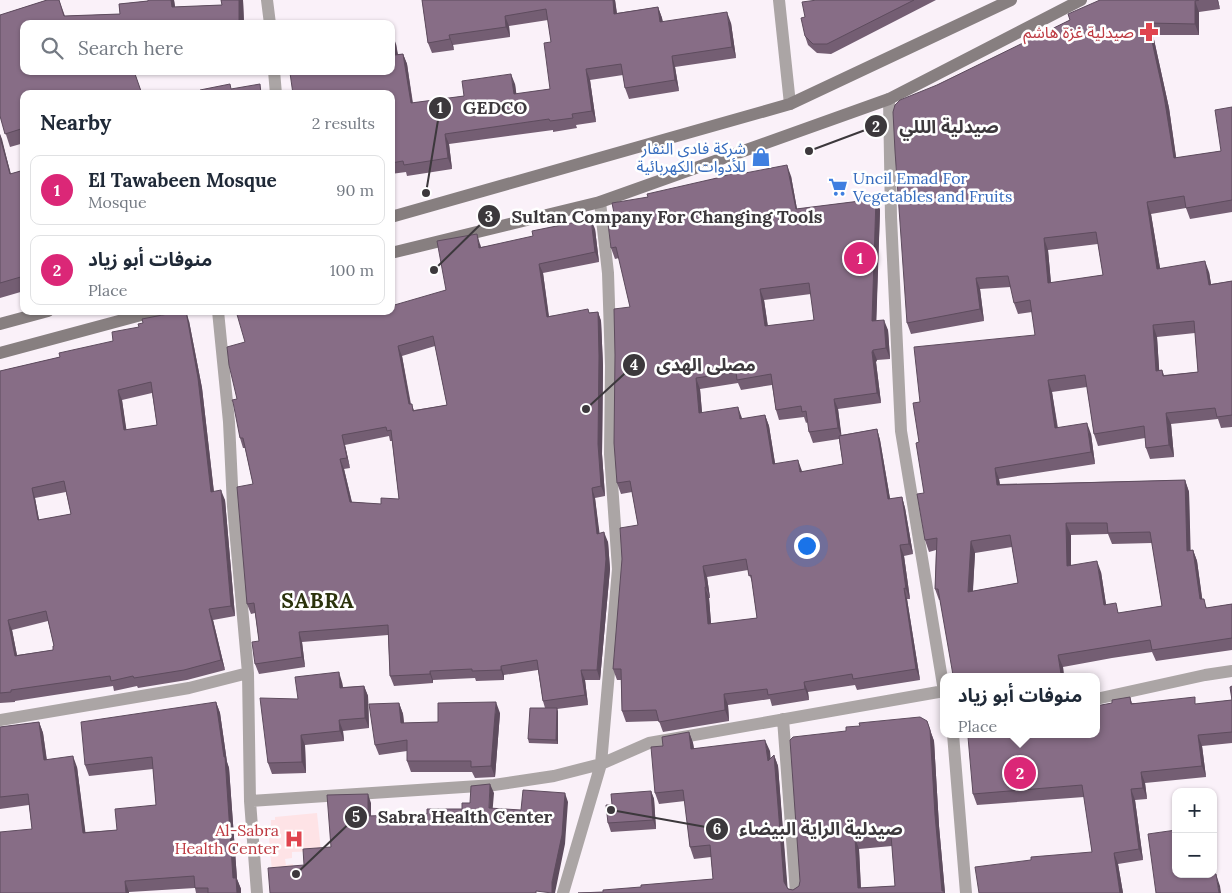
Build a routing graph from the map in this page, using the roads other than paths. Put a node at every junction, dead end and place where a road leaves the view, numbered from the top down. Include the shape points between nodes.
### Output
1 (268, 0) edge
2 (779, 0) edge
3 (1011, 0) edge
4 (1081, 0) edge
5 (270, 20) edge
6 (274, 75) edge
7 (276, 90) edge
8 (889, 98) junction
9 (790, 104) junction
10 (600, 202) junction
11 (395, 216) edge
12 (395, 252) edge
13 (33, 315) edge
14 (141, 315) edge
15 (218, 315) edge
16 (0, 324) edge
17 (0, 353) edge
18 (1232, 671) edge
19 (248, 673) junction
20 (941, 673) edge
21 (940, 692) edge
22 (1100, 698) edge
23 (783, 719) junction
24 (0, 720) edge
25 (953, 738) edge
26 (601, 764) junction
27 (250, 802) junction
28 (257, 893) edge
29 (562, 893) edge
30 (796, 893) edge
31 (966, 893) edge

1 - 5 street
2 - 9 street
3 - 9 main road
4 - 8 main road
6 - 7 street
8 - 10 main road
8 - 20 street via 890,217 901,431
9 - 11 main road
10 - 12 main road
10 - 26 street via 608,273 610,454 618,569
13 - 16 main road
14 - 17 main road
15 - 19 street
18 - 22 street
19 - 24 street via 189,688
19 - 27 street
21 - 23 street
23 - 26 street via 649,743
23 - 30 street
25 - 31 street
26 - 27 street via 554,776 494,784
26 - 29 street
27 - 28 street

